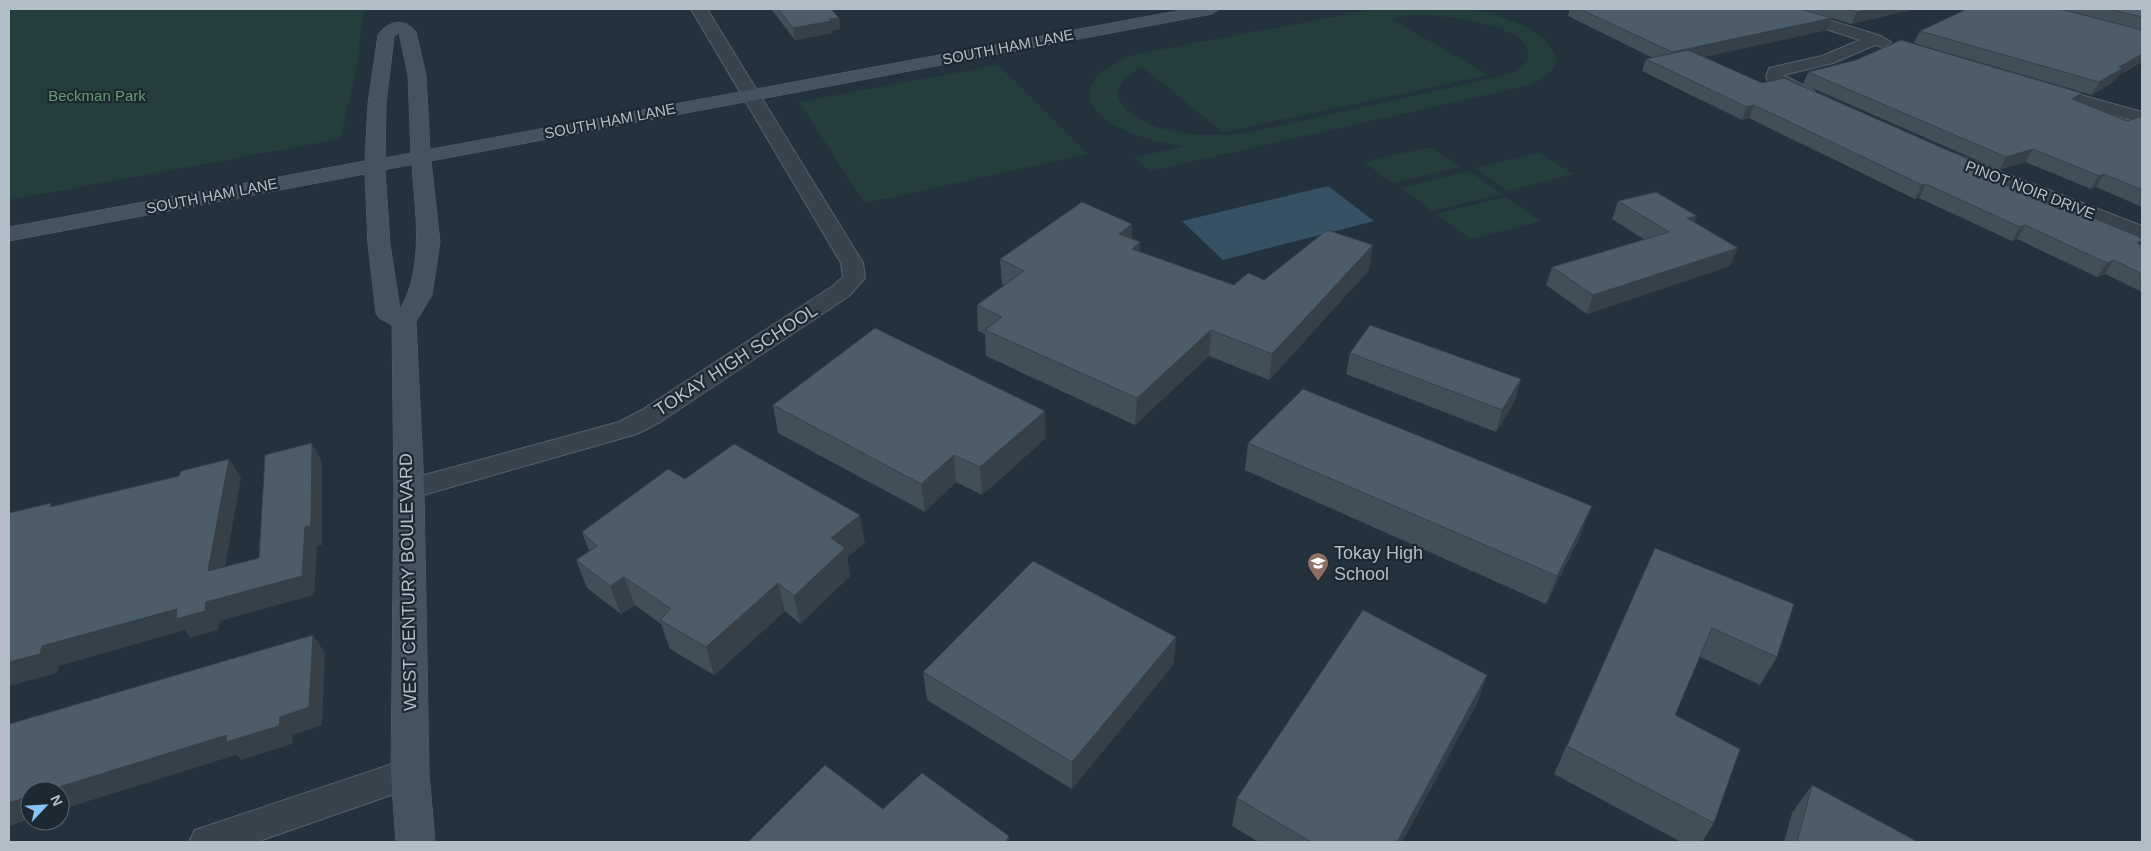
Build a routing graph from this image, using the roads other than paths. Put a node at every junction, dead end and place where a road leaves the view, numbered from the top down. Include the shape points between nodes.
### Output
1 (699, 9) edge
2 (1129, 9) edge
3 (1212, 9) edge
4 (1778, 9) edge
5 (398, 17) edge
6 (1875, 39) junction
7 (1903, 48) edge
8 (745, 87) junction
9 (2033, 87) edge
10 (625, 101) dead end
11 (2142, 101) edge
12 (1825, 103) edge
13 (2135, 116) edge
14 (404, 147) junction
15 (1932, 151) edge
16 (9, 214) edge
17 (2142, 233) edge
18 (9, 234) edge
19 (404, 322) junction
20 (409, 489) junction
21 (410, 773) junction
22 (208, 842) edge
23 (416, 842) edge

1 - 8 street
2 - 8 main road, SOUTH HAM LANE
3 - 8 main road, SOUTH HAM LANE
4 - 6 street
5 - 14 main road via 408,32 417,75
5 - 14 main road via 386,35 379,68
6 - 7 street
6 - 12 street via 1827,60 1775,72 1774,78
8 - 10 main road, SOUTH HAM LANE
8 - 14 main road, SOUTH HAM LANE
8 - 20 street, TOKAY HIGH SCHOOL via 852,263 854,278 841,291 628,428
9 - 13 street
11 - 13 street
14 - 16 main road, SOUTH HAM LANE
14 - 18 main road, SOUTH HAM LANE
14 - 19 main road via 429,242 420,295
14 - 19 main road via 379,252 388,312
15 - 17 street, PINOT NOIR DRIVE
19 - 20 main road, WEST CENTURY BOULEVARD
20 - 21 main road, WEST CENTURY BOULEVARD
21 - 22 street
21 - 23 main road, WEST CENTURY BOULEVARD

